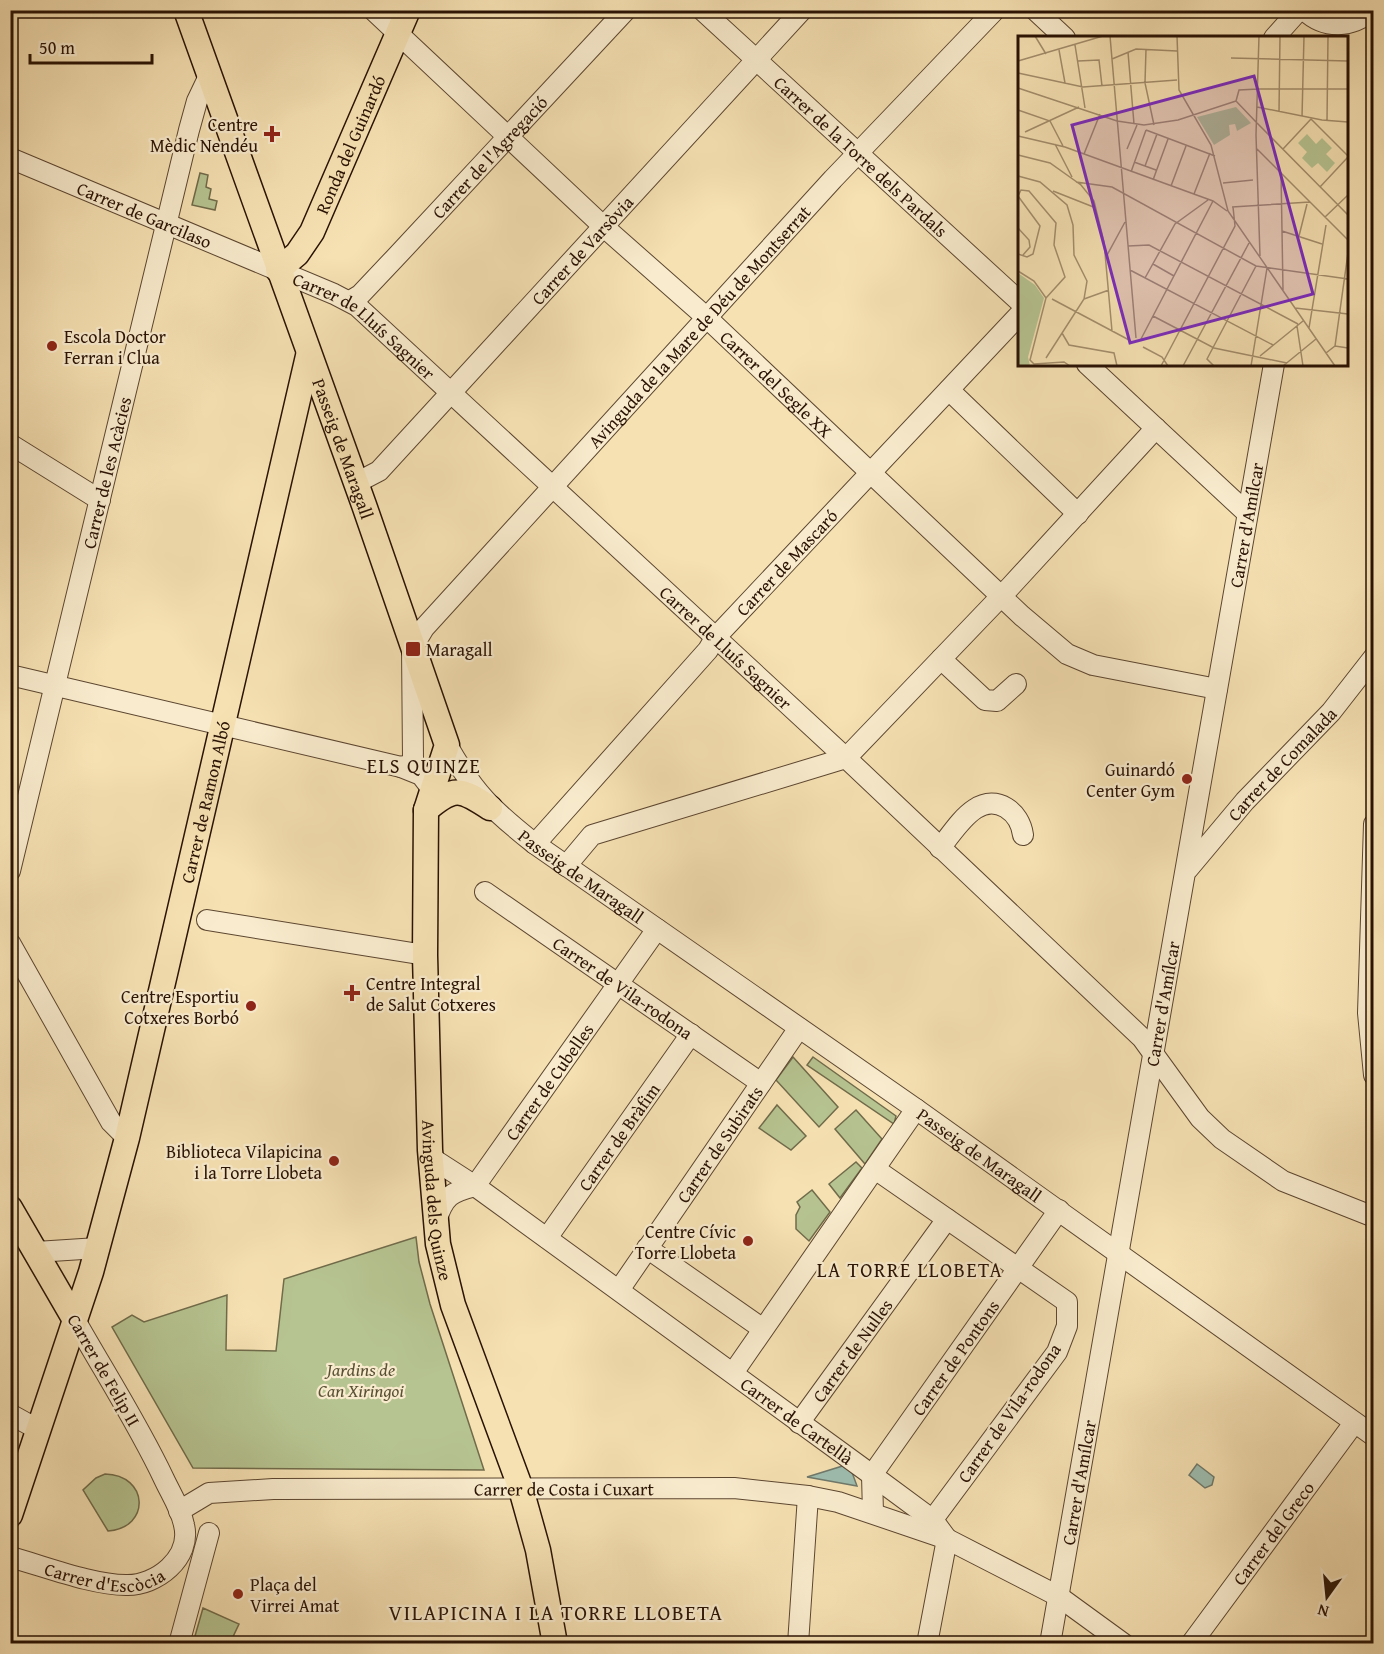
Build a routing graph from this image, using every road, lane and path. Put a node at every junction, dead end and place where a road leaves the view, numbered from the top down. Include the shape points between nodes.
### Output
1 (186, 10) edge
2 (374, 10) edge
3 (408, 10) edge
4 (626, 10) edge
5 (702, 10) edge
6 (802, 10) edge
7 (995, 10) edge
8 (1035, 10) edge
9 (1299, 10) edge
10 (1304, 10) edge
11 (1373, 10) edge
12 (1334, 31) edge
13 (398, 34) junction
14 (1063, 36) edge
15 (1276, 36) edge
16 (756, 62) junction
17 (208, 78) junction
18 (508, 137) junction
19 (858, 152) junction
20 (10, 158) edge
21 (167, 224) junction
22 (604, 227) junction
23 (278, 270) junction
24 (1018, 300) edge
25 (350, 301) junction
26 (1018, 316) edge
27 (706, 317) junction
28 (308, 356) junction
29 (1090, 366) edge
30 (1274, 366) edge
31 (949, 390) junction
32 (450, 391) junction
33 (1156, 428) junction
34 (10, 444) edge
35 (871, 473) junction
36 (356, 483) junction
37 (552, 485) junction
38 (100, 500) junction
39 (1247, 513) junction
40 (1078, 514) junction
41 (1002, 595) junction
42 (715, 638) junction
43 (412, 648) junction
44 (1374, 657) edge
45 (941, 659) junction
46 (10, 675) edge
47 (1016, 684) dead end
48 (1217, 689) junction
49 (54, 691) junction
50 (222, 724) junction
51 (447, 745) junction
52 (846, 758) junction
53 (401, 767) junction
54 (428, 799) junction
55 (490, 808) junction
56 (1374, 824) edge
57 (1023, 835) dead end
58 (536, 844) junction
59 (940, 848) junction
60 (566, 866) junction
61 (1187, 869) junction
62 (10, 870) edge
63 (485, 892) dead end
64 (207, 920) dead end
65 (657, 929) junction
66 (10, 943) edge
67 (425, 955) junction
68 (619, 984) junction
69 (1371, 1019) edge
70 (799, 1028) junction
71 (691, 1034) junction
72 (1154, 1052) junction
73 (1374, 1075) edge
74 (761, 1083) junction
75 (916, 1109) junction
76 (127, 1138) junction
77 (430, 1157) junction
78 (875, 1169) junction
79 (475, 1186) junction
80 (10, 1208) edge
81 (1059, 1210) junction
82 (1374, 1217) edge
83 (947, 1219) junction
84 (436, 1224) junction
85 (547, 1238) junction
86 (98, 1248) junction
87 (647, 1248) junction
88 (36, 1252) junction
89 (1118, 1252) junction
90 (1018, 1268) junction
91 (620, 1290) junction
92 (75, 1320) junction
93 (763, 1329) junction
94 (733, 1373) junction
95 (10, 1414) edge
96 (799, 1423) junction
97 (1354, 1423) junction
98 (38, 1429) junction
99 (1374, 1436) edge
100 (872, 1475) junction
101 (521, 1489) junction
102 (808, 1496) junction
103 (179, 1512) junction
104 (873, 1513) junction
105 (10, 1515) edge
106 (929, 1525) junction
107 (947, 1539) junction
108 (10, 1557) edge
109 (1058, 1596) junction
110 (179, 1644) edge
111 (555, 1644) edge
112 (798, 1644) edge
113 (927, 1644) edge
114 (1050, 1644) edge
115 (1124, 1644) edge
116 (1191, 1644) edge

1 - 17 main road, Passeig de Maragall
2 - 13 street, Carrer del Segle XX
3 - 13 main road, Ronda del Guinardó
4 - 18 street, Carrer de l'Agregació
5 - 16 street, Carrer de la Torre dels Pardals
6 - 16 street, Carrer de Varsòvia
7 - 19 street, Avinguda de la Mare de Déu de Montserrat
8 - 14 street
9 - 15 street
10 - 12 street
11 - 12 street
13 - 18 street, Carrer del Segle XX
13 - 23 main road, Ronda del Guinardó via 309,238 297,255
16 - 19 street, Carrer de la Torre dels Pardals
16 - 22 street, Carrer de Varsòvia
17 - 21 street, Carrer de les Acàcies via 191,120
17 - 23 main road, Passeig de Maragall
18 - 22 street, Carrer del Segle XX
18 - 25 street, Carrer de l'Agregació via 360,295
19 - 24 street, Carrer de la Torre dels Pardals via 874,171
19 - 27 street, Avinguda de la Mare de Déu de Montserrat
20 - 21 street, Carrer de Garcilaso
21 - 23 street, Carrer de Garcilaso
21 - 38 street, Carrer de les Acàcies
22 - 27 street, Carrer del Segle XX
22 - 32 street, Carrer de Varsòvia
23 - 25 street, Carrer de Lluís Sagnier
23 - 28 main road, Passeig de Maragall
25 - 32 street, Carrer de Lluís Sagnier
26 - 31 street, Carrer de Mascaró
27 - 35 street, Carrer del Segle XX
27 - 37 street, Avinguda de la Mare de Déu de Montserrat
28 - 36 main road, Passeig de Maragall
28 - 50 main road, Carrer de Ramon Albó
29 - 33 street
30 - 39 street, Carrer d'Amílcar
31 - 35 street, Carrer de Mascaró
31 - 40 street
32 - 36 street, Carrer de Varsòvia via 379,471
32 - 37 street, Carrer de Lluís Sagnier
33 - 39 street
33 - 40 street
34 - 38 street
35 - 41 street, Carrer del Segle XX
35 - 42 street, Carrer de Mascaró
36 - 43 main road, Passeig de Maragall
37 - 42 street, Carrer de Lluís Sagnier
37 - 43 street, Avinguda de la Mare de Déu de Montserrat via 431,619
38 - 49 street, Carrer de les Acàcies
39 - 48 street, Carrer d'Amílcar
40 - 41 street
41 - 45 street
41 - 48 street, Carrer del Segle XX via 1067,654 1093,665
42 - 52 street, Carrer de Lluís Sagnier
42 - 58 street, Carrer de Mascaró
43 - 51 main road, Passeig de Maragall
43 - 53 street via 413,759
44 - 61 street, Carrer de Comalada via 1331,712 1245,801
45 - 47 street via 985,700 997,701
45 - 52 street
46 - 49 street
48 - 61 street, Carrer d'Amílcar
49 - 50 street
49 - 62 street, Carrer de les Acàcies
50 - 53 street
50 - 76 main road, Carrer de Ramon Albó
51 - 54 main road, Avinguda dels Quinze
51 - 55 street, Passeig de Maragall via 465,777
52 - 59 street, Carrer de Lluís Sagnier
52 - 60 street via 592,835
53 - 54 street via 421,775
54 - 55 main road via 459,791
54 - 67 main road, Avinguda dels Quinze
55 - 58 street, Passeig de Maragall
56 - 69 street
57 - 59 street via 1021,823 1010,809 984,805 972,810
58 - 60 street, Passeig de Maragall
59 - 72 street, Carrer de Lluís Sagnier
60 - 65 street, Passeig de Maragall
61 - 72 street, Carrer d'Amílcar
63 - 68 street, Carrer de Vila-rodona
64 - 67 street
65 - 68 street, Carrer de Cubelles
65 - 70 street, Passeig de Maragall
66 - 76 street via 111,1122
67 - 77 main road, Avinguda dels Quinze
68 - 71 street, Carrer de Vila-rodona
68 - 79 street, Carrer de Cubelles
69 - 73 street
70 - 74 street, Carrer de Subirats
70 - 75 street, Passeig de Maragall
71 - 74 street, Carrer de Vila-rodona
71 - 85 street, Carrer de Bràfim
72 - 82 street, Carrer de Lluís Sagnier via 1200,1118 1240,1154 1283,1181
72 - 89 street, Carrer d'Amílcar
74 - 87 street, Carrer de Subirats
75 - 78 street
75 - 81 street, Passeig de Maragall
76 - 86 main road, Carrer de Ramon Albó
77 - 79 street, Carrer de Cartellà
77 - 84 main road, Avinguda dels Quinze
78 - 83 street, Carrer de Vila-rodona
78 - 93 street
79 - 84 street via 455,1191 445,1200
79 - 85 street, Carrer de Cartellà
80 - 88 main road, Carrer de Felip II
81 - 89 street, Passeig de Maragall
81 - 90 street, Carrer de Pontons
83 - 90 street, Carrer de Vila-rodona
83 - 96 street, Carrer de Nulles
84 - 101 main road, Avinguda dels Quinze via 453,1305
85 - 91 street, Carrer de Cartellà
86 - 88 street
86 - 92 main road, Carrer de Ramon Albó
87 - 91 street, Carrer de Subirats
87 - 93 street
88 - 92 main road, Carrer de Felip II
89 - 97 street, Passeig de Maragall
89 - 109 street, Carrer d'Amílcar
90 - 100 street, Carrer de Pontons
90 - 106 street, Carrer de Vila-rodona via 1067,1302 1067,1326 1056,1352
91 - 94 street, Carrer de Cartellà
92 - 98 main road, Carrer de Ramon Albó
92 - 103 street, Carrer de Felip II via 152,1455
93 - 94 street
94 - 96 street, Carrer de Cartellà
95 - 98 street
96 - 100 street, Carrer de Cartellà
97 - 99 street, Passeig de Maragall
97 - 116 street, Carrer del Greco
98 - 105 main road, Carrer de Ramon Albó
100 - 104 street
100 - 106 street, Carrer de Cartellà
101 - 102 street, Carrer de Costa i Cuxart via 734,1488
101 - 103 street, Carrer de Costa i Cuxart via 220,1491 201,1496
101 - 111 main road, Avinguda dels Quinze
102 - 104 street, Carrer de Costa i Cuxart
102 - 112 street
103 - 108 street, Carrer d'Escòcia via 185,1531 178,1557 165,1573 138,1584 111,1584
103 - 110 street via 206,1529
104 - 106 street, Carrer de Costa i Cuxart
106 - 107 street, Carrer de Costa i Cuxart
107 - 109 street
107 - 113 street
109 - 114 street, Carrer d'Amílcar
109 - 115 street

